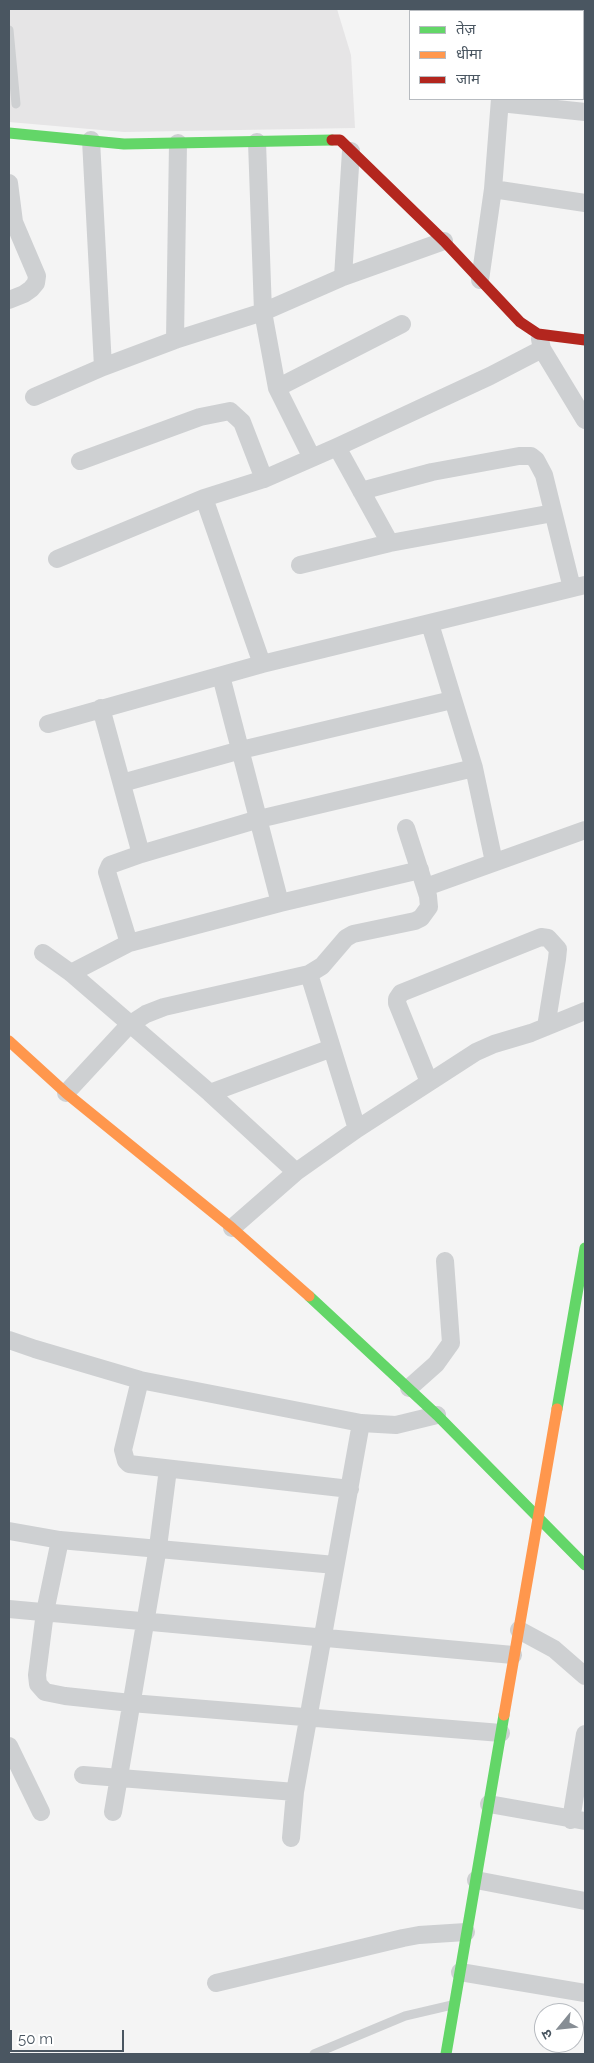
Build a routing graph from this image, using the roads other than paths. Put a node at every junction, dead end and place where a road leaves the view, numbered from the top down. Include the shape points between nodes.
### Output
1 (9, 30) edge
2 (500, 101) edge
3 (16, 104) dead end
4 (585, 112) edge
5 (9, 133) edge
6 (91, 140) junction
7 (257, 142) junction
8 (178, 143) junction
9 (351, 151) junction
10 (9, 183) edge
11 (493, 189) junction
12 (585, 203) edge
13 (12, 223) edge
14 (444, 241) junction
15 (343, 277) junction
16 (480, 280) junction
17 (9, 300) edge
18 (264, 312) junction
19 (402, 324) dead end
20 (176, 340) junction
21 (585, 340) edge
22 (540, 341) junction
23 (103, 367) junction
24 (277, 388) junction
25 (34, 397) dead end
26 (585, 420) edge
27 (337, 447) junction
28 (312, 458) junction
29 (80, 462) dead end
30 (264, 479) junction
31 (361, 491) junction
32 (204, 498) junction
33 (553, 513) junction
34 (390, 543) junction
35 (57, 559) dead end
36 (300, 565) dead end
37 (579, 586) edge
38 (430, 624) junction
39 (262, 664) junction
40 (221, 676) junction
41 (452, 700) junction
42 (101, 708) junction
43 (48, 724) dead end
44 (241, 750) junction
45 (474, 768) junction
46 (122, 782) junction
47 (259, 819) junction
48 (406, 828) dead end
49 (585, 830) edge
50 (141, 854) junction
51 (494, 862) junction
52 (420, 870) junction
53 (426, 887) junction
54 (280, 903) junction
55 (129, 943) junction
56 (42, 953) dead end
57 (71, 973) junction
58 (308, 974) junction
59 (585, 1012) edge
60 (129, 1025) junction
61 (546, 1027) junction
62 (9, 1041) edge
63 (332, 1048) junction
64 (429, 1082) junction
65 (66, 1093) junction
66 (210, 1093) junction
67 (357, 1129) junction
68 (296, 1172) junction
69 (232, 1228) junction
70 (585, 1248) edge
71 (445, 1262) dead end
72 (9, 1340) edge
73 (140, 1380) junction
74 (408, 1388) junction
75 (438, 1415) junction
76 (361, 1423) junction
77 (168, 1469) junction
78 (350, 1489) junction
79 (538, 1518) junction
80 (9, 1531) edge
81 (60, 1540) junction
82 (158, 1548) junction
83 (335, 1565) junction
84 (585, 1565) edge
85 (9, 1609) edge
86 (45, 1612) junction
87 (144, 1622) junction
88 (519, 1630) junction
89 (324, 1639) junction
90 (514, 1655) junction
91 (585, 1676) edge
92 (130, 1703) junction
93 (308, 1717) junction
94 (501, 1733) junction
95 (585, 1734) edge
96 (9, 1746) edge
97 (83, 1775) dead end
98 (118, 1778) junction
99 (295, 1792) junction
100 (489, 1804) junction
101 (41, 1812) dead end
102 (113, 1812) dead end
103 (578, 1821) edge
104 (291, 1838) dead end
105 (476, 1880) junction
106 (585, 1901) edge
107 (466, 1932) junction
108 (460, 1972) junction
109 (216, 1983) dead end
110 (585, 1994) edge
111 (454, 2004) junction
112 (314, 2054) edge
113 (446, 2054) edge

1 - 3 lane
2 - 4 street
2 - 11 street
5 - 6 street
6 - 8 street via 124,144
6 - 23 street
7 - 8 street
7 - 9 street via 340,140
7 - 18 street
8 - 20 street
9 - 14 street
9 - 15 street
10 - 13 street
11 - 12 street
11 - 16 street
13 - 17 street via 37,276 31,289
14 - 15 street
14 - 16 street
15 - 18 street
16 - 22 street
18 - 20 street
18 - 24 street
19 - 24 street
20 - 23 street
21 - 22 street
22 - 26 street
22 - 27 street
23 - 25 street
24 - 28 street
27 - 28 street
27 - 31 street
28 - 30 street
29 - 30 street via 200,417 230,411 242,422
30 - 32 street
31 - 33 street via 432,472 531,456 544,475
31 - 34 street
32 - 35 street
32 - 39 street
33 - 34 street
33 - 37 street
34 - 36 street
37 - 38 street
38 - 39 street
38 - 41 street
39 - 40 street
40 - 42 street
40 - 44 street
41 - 44 street
41 - 45 street
42 - 43 street
42 - 46 street
44 - 46 street
44 - 47 street
45 - 47 street
45 - 51 street
46 - 50 street
47 - 50 street
47 - 54 street
48 - 52 street
49 - 51 street
50 - 55 street via 110,865 107,872
51 - 53 street
52 - 53 street
52 - 54 street
53 - 58 street via 429,906 421,918 354,934 341,943 322,966
54 - 55 street
55 - 57 street
56 - 57 street
57 - 60 street
58 - 60 street via 164,1006
58 - 63 street
59 - 61 street
60 - 65 street
60 - 66 street
61 - 64 street via 485,1047
61 - 64 street via 558,959 558,949 548,938 541,937 401,993 397,999 398,1007
62 - 65 street
63 - 66 street
63 - 67 street
64 - 67 street
65 - 69 street
66 - 68 street
67 - 68 street
68 - 69 street
69 - 74 street
70 - 79 street
71 - 74 street via 451,1343 436,1364
72 - 73 street
73 - 76 street
73 - 77 street via 123,1450 126,1461 134,1466
74 - 75 street
75 - 76 street via 396,1425
75 - 79 street
76 - 78 street
77 - 78 street
77 - 82 street
78 - 83 street
79 - 84 street
79 - 88 street
80 - 81 street
81 - 82 street
81 - 86 street
82 - 83 street
82 - 87 street
83 - 89 street
85 - 86 street
86 - 87 street
86 - 92 street via 37,1675 41,1689 51,1694
87 - 89 street
87 - 92 street
88 - 90 street
88 - 91 street via 554,1649
89 - 90 street
89 - 93 street
90 - 94 street
92 - 93 street
92 - 98 street
93 - 94 street
93 - 99 street
94 - 100 street
95 - 103 street
96 - 101 street
97 - 98 street
98 - 99 street
98 - 102 street
99 - 104 street
100 - 103 street
100 - 105 street
105 - 106 street
105 - 107 street
107 - 108 street
107 - 109 street via 403,1938
108 - 110 street
108 - 111 street
111 - 112 lane via 405,2016
111 - 113 street

